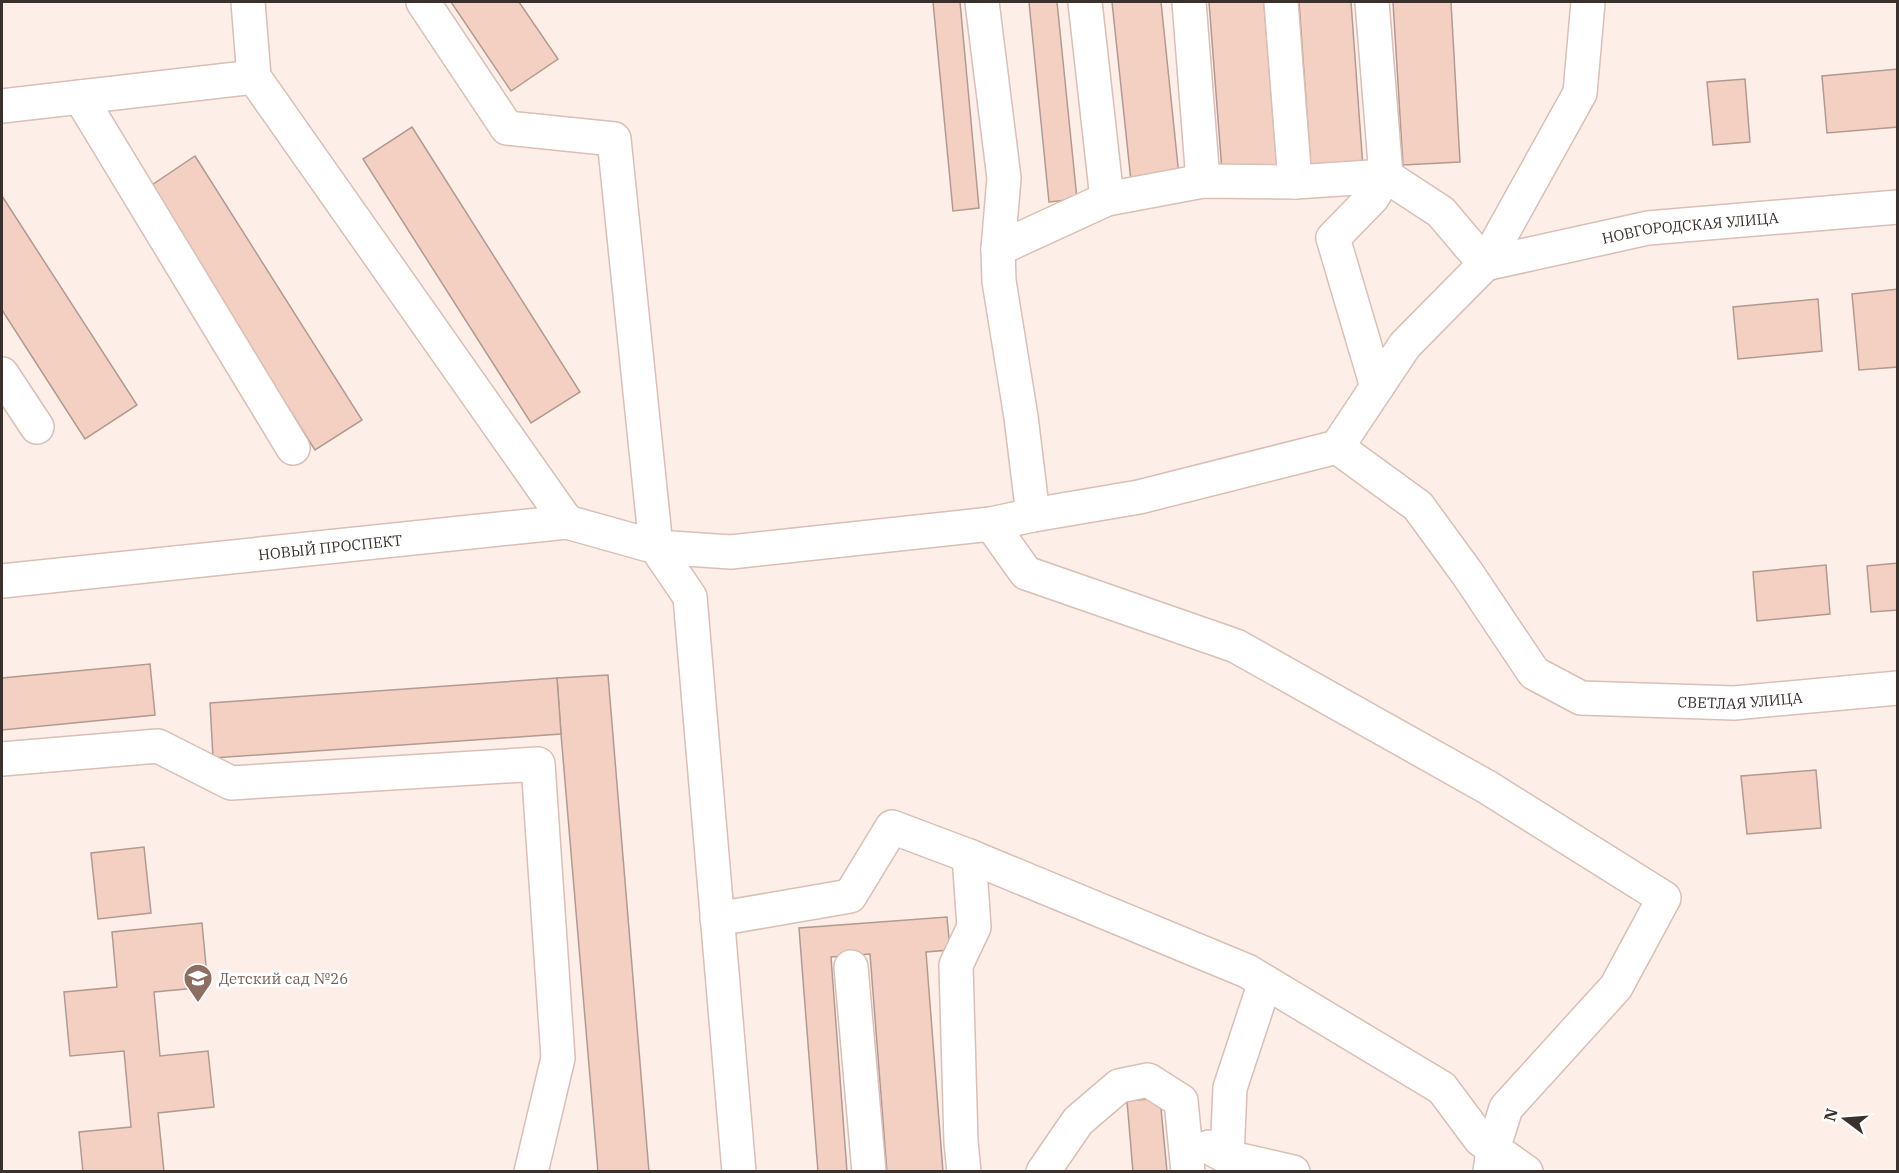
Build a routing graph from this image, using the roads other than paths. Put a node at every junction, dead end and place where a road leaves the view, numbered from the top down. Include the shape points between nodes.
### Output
1 (248, 2) edge
2 (423, 2) edge
3 (982, 2) edge
4 (1085, 2) edge
5 (1189, 2) edge
6 (1281, 2) edge
7 (1372, 2) edge
8 (1588, 2) edge
9 (255, 77) junction
10 (80, 97) junction
11 (2, 106) edge
12 (1386, 176) junction
13 (1203, 181) junction
14 (1295, 182) junction
15 (1107, 199) junction
16 (1898, 207) edge
17 (998, 249) junction
18 (1485, 264) junction
19 (2, 374) edge
20 (1377, 387) junction
21 (37, 427) dead end
22 (1337, 447) junction
23 (293, 448) dead end
24 (1033, 515) junction
25 (567, 522) junction
26 (991, 524) junction
27 (656, 547) junction
28 (2, 581) edge
29 (1898, 688) edge
30 (2, 759) edge
31 (969, 856) junction
32 (717, 919) junction
33 (851, 967) dead end
34 (1265, 982) junction
35 (1184, 1133) junction
36 (1227, 1157) junction
37 (1492, 1160) edge
38 (531, 1172) edge
39 (739, 1172) edge
40 (869, 1172) edge
41 (964, 1172) edge
42 (1043, 1172) edge
43 (1188, 1172) edge
44 (1293, 1172) edge
45 (1526, 1172) edge

1 - 9 street
2 - 27 street via 507,128 614,139
3 - 17 street via 1004,178
4 - 15 street
5 - 13 street
6 - 14 street
7 - 12 street
8 - 18 street via 1580,93
9 - 10 street
9 - 25 street
10 - 11 street
10 - 23 street
12 - 14 street
12 - 18 street via 1441,212
12 - 20 street via 1372,198 1333,238
13 - 14 street
13 - 15 street
15 - 17 street
16 - 18 street, НОВГОРОДСКАЯ УЛИЦА via 1648,228
17 - 24 street via 999,281 1022,417
18 - 20 street via 1405,345
19 - 21 street
20 - 22 street
22 - 24 street, НОВЫЙ ПРОСПЕКТ via 1139,497
22 - 29 street, СВЕТЛАЯ УЛИЦА via 1418,506 1534,673 1581,698 1734,703
24 - 26 street, НОВЫЙ ПРОСПЕКТ
25 - 27 street, НОВЫЙ ПРОСПЕКТ
25 - 28 street, НОВЫЙ ПРОСПЕКТ
26 - 27 street, НОВЫЙ ПРОСПЕКТ via 731,552
26 - 37 street via 1026,573 1236,646 1486,787 1664,898 1616,987 1506,1108
27 - 32 street via 690,597
30 - 38 street via 158,746 231,783 538,764 558,1058
31 - 32 street via 892,827 850,896
31 - 34 street via 1247,971
31 - 41 street via 974,927 956,965
32 - 39 street
33 - 40 street
34 - 36 street via 1230,1088
34 - 37 street via 1442,1088
35 - 36 street
35 - 42 street via 1181,1101 1148,1080 1119,1086 1078,1121
35 - 43 street
36 - 44 street
37 - 45 street

